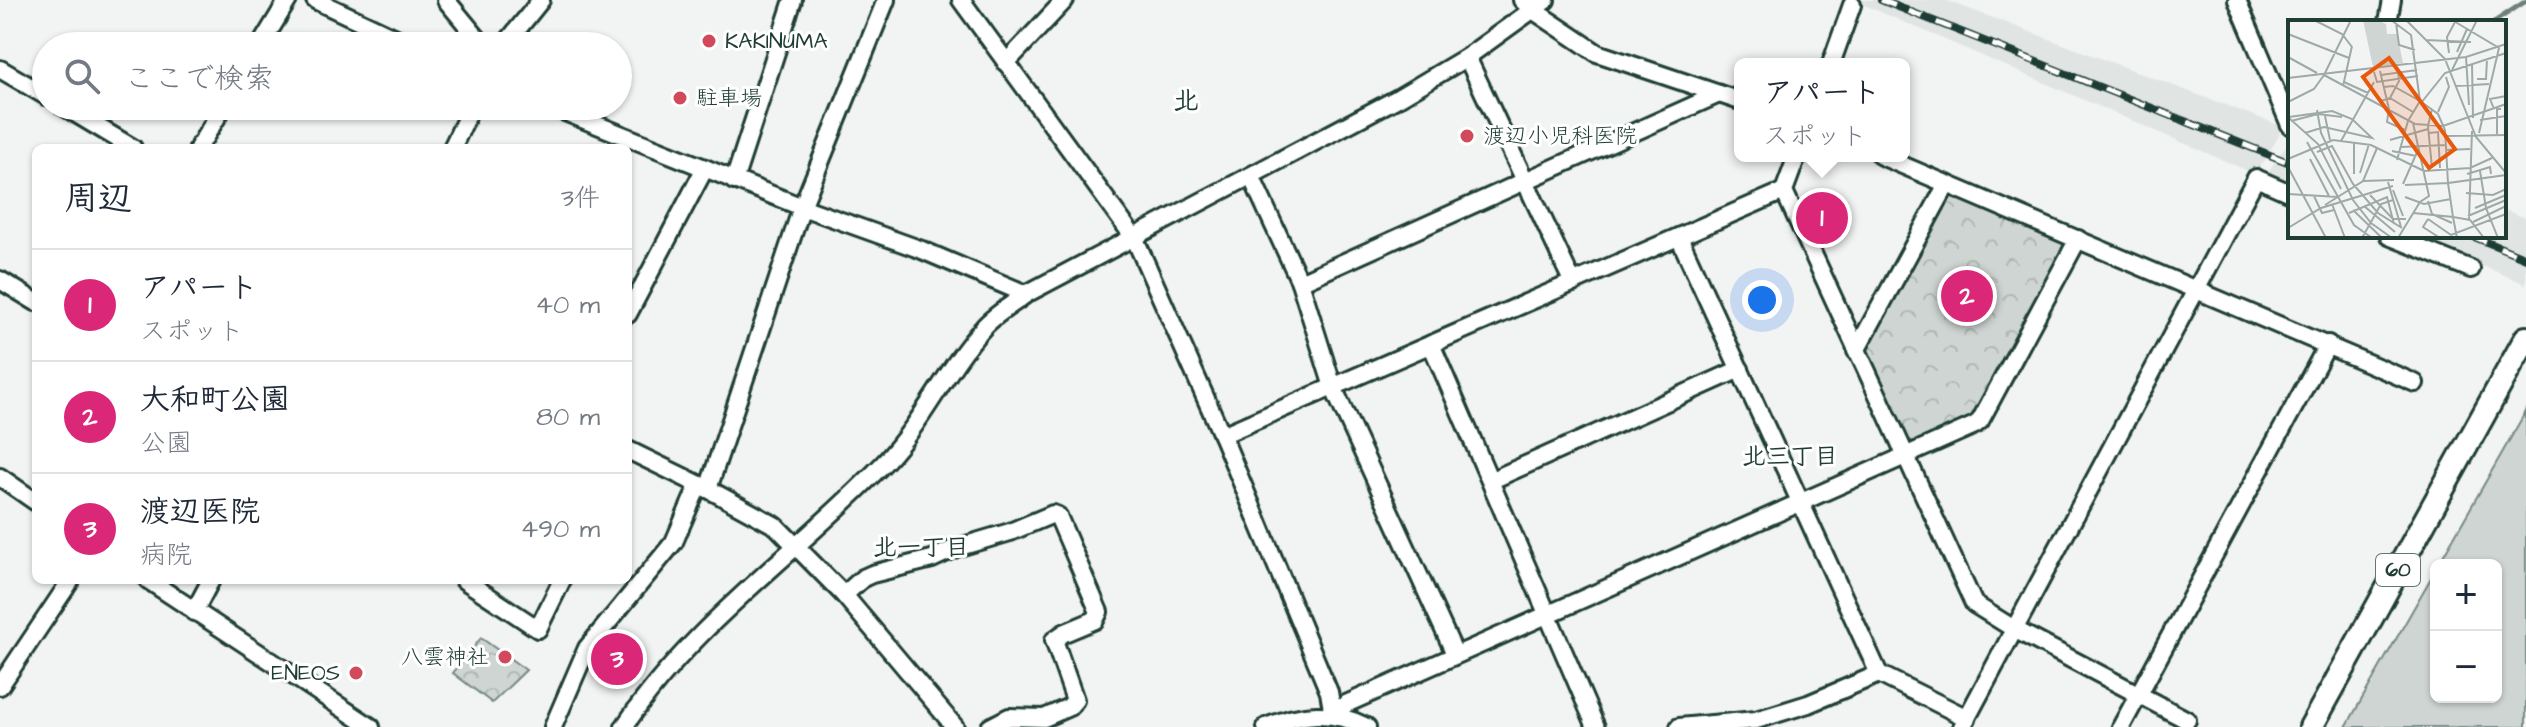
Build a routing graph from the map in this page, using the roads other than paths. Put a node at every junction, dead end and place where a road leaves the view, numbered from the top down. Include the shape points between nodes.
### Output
1 (288, 0) edge
2 (315, 0) edge
3 (446, 0) edge
4 (541, 0) edge
5 (793, 0) edge
6 (886, 0) edge
7 (961, 0) edge
8 (1065, 0) edge
9 (2237, 0) edge
10 (2392, 0) edge
11 (1534, 3) edge
12 (1852, 5) dead end
13 (2388, 20) edge
14 (269, 32) edge
15 (383, 32) edge
16 (472, 32) edge
17 (515, 32) edge
18 (1467, 57) junction
19 (1833, 58) edge
20 (1006, 63) junction
21 (0, 69) edge
22 (32, 88) edge
23 (1719, 94) junction
24 (1734, 99) edge
25 (86, 120) edge
26 (215, 120) edge
27 (465, 120) edge
28 (585, 120) edge
29 (2288, 120) edge
30 (126, 144) edge
31 (200, 144) edge
32 (454, 144) edge
33 (1795, 162) edge
34 (1895, 162) edge
35 (705, 168) junction
36 (1251, 176) junction
37 (734, 181) junction
38 (1525, 181) junction
39 (1947, 184) junction
40 (1784, 191) junction
41 (2288, 192) edge
42 (802, 207) junction
43 (1679, 237) junction
44 (2394, 238) edge
45 (1135, 239) junction
46 (2078, 239) junction
47 (2471, 269) dead end
48 (0, 280) edge
49 (1300, 282) junction
50 (1573, 283) junction
51 (2196, 289) junction
52 (1026, 294) junction
53 (32, 300) edge
54 (632, 306) edge
55 (2526, 338) edge
56 (1431, 344) junction
57 (2328, 344) junction
58 (1856, 351) junction
59 (1740, 369) junction
60 (2415, 383) dead end
61 (1333, 387) junction
62 (1222, 435) junction
63 (632, 452) edge
64 (1907, 457) junction
65 (0, 477) edge
66 (1492, 480) junction
67 (703, 487) junction
68 (32, 499) edge
69 (1801, 502) junction
70 (797, 546) junction
71 (68, 584) edge
72 (154, 584) edge
73 (209, 584) edge
74 (470, 584) edge
75 (560, 584) edge
76 (844, 595) junction
77 (194, 612) junction
78 (1548, 613) junction
79 (2014, 629) junction
80 (1455, 654) junction
81 (1879, 674) junction
82 (0, 686) edge
83 (2139, 694) junction
84 (1333, 715) junction
85 (2187, 720) dead end
86 (1965, 722) edge
87 (1287, 723) edge
88 (364, 725) edge
89 (553, 727) edge
90 (624, 727) edge
91 (955, 727) edge
92 (990, 727) edge
93 (1266, 727) edge
94 (1367, 727) edge
95 (1596, 727) edge
96 (1679, 727) edge
97 (2121, 727) edge
98 (2311, 727) edge

1 - 14 street
2 - 15 street
3 - 16 street
4 - 17 street
5 - 37 street
6 - 42 street
7 - 20 street
8 - 20 street
9 - 29 street
10 - 13 street
11 - 18 street
11 - 23 street via 1597,53
12 - 19 street
18 - 36 street
18 - 38 street
20 - 45 street
21 - 22 street
23 - 24 street
23 - 38 street
25 - 30 street
26 - 31 street
27 - 32 street
28 - 35 street
33 - 40 street
34 - 39 street
35 - 37 street
35 - 54 street
36 - 45 street
36 - 49 street
37 - 42 street
38 - 49 street
38 - 50 street
39 - 46 street
39 - 58 street
40 - 43 street
40 - 58 street
41 - 51 street via 2256,178
42 - 52 street
42 - 67 street
43 - 50 street
43 - 59 street
44 - 47 street
45 - 52 street
45 - 62 street
46 - 51 street
46 - 64 street via 1980,421
48 - 53 street
49 - 61 street
50 - 56 street
51 - 57 street
51 - 79 street
52 - 70 street via 984,327 887,460
55 - 98 main road, 60
56 - 61 street
56 - 66 street
57 - 60 street
57 - 83 street
58 - 64 street
59 - 66 street
59 - 69 street
61 - 62 street
61 - 80 street
62 - 84 street via 1329,692
63 - 67 street
64 - 69 street
64 - 79 street via 1974,604
65 - 68 street
66 - 78 street
67 - 70 street via 776,526
67 - 89 street via 674,542 587,648
69 - 78 street
69 - 81 street
70 - 76 street
70 - 90 street via 692,640
71 - 82 street
72 - 77 street
73 - 77 street
74 - 75 street via 538,629
76 - 91 street
76 - 92 street via 872,574 1058,516 1099,612 1095,620 1054,640 1075,700 1044,718 1009,717
77 - 88 street
78 - 80 street
78 - 95 street
79 - 83 street
79 - 86 street
80 - 84 street via 1346,704
81 - 86 street
81 - 96 street via 1756,720
83 - 85 street
83 - 97 street
84 - 87 street via 1301,714
84 - 94 street
87 - 93 street

